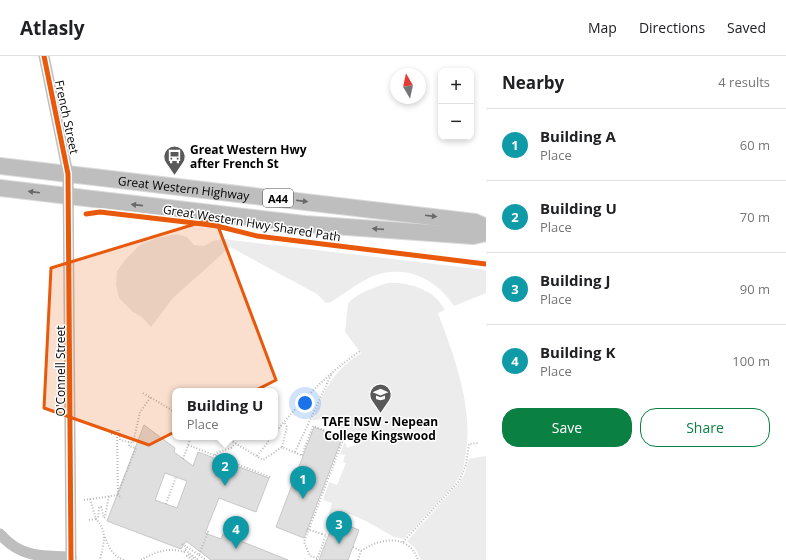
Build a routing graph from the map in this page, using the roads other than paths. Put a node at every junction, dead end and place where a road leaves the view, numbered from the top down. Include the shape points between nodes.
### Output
1 (44, 56) edge
2 (0, 166) edge
3 (69, 185) junction
4 (0, 188) edge
5 (486, 227) edge
6 (486, 233) edge
7 (0, 534) edge
8 (71, 558) edge

1 - 3 street, French Street
2 - 3 highway, Great Western Highway / A44
3 -> 4 highway, Great Western Highway / A44
3 -> 5 highway, Great Western Highway / A44 via 475,222
6 -> 3 highway, Great Western Highway / A44 via 473,236 305,224
3 - 8 street, O'Connell Street
7 - 8 street via 14,547 29,554

